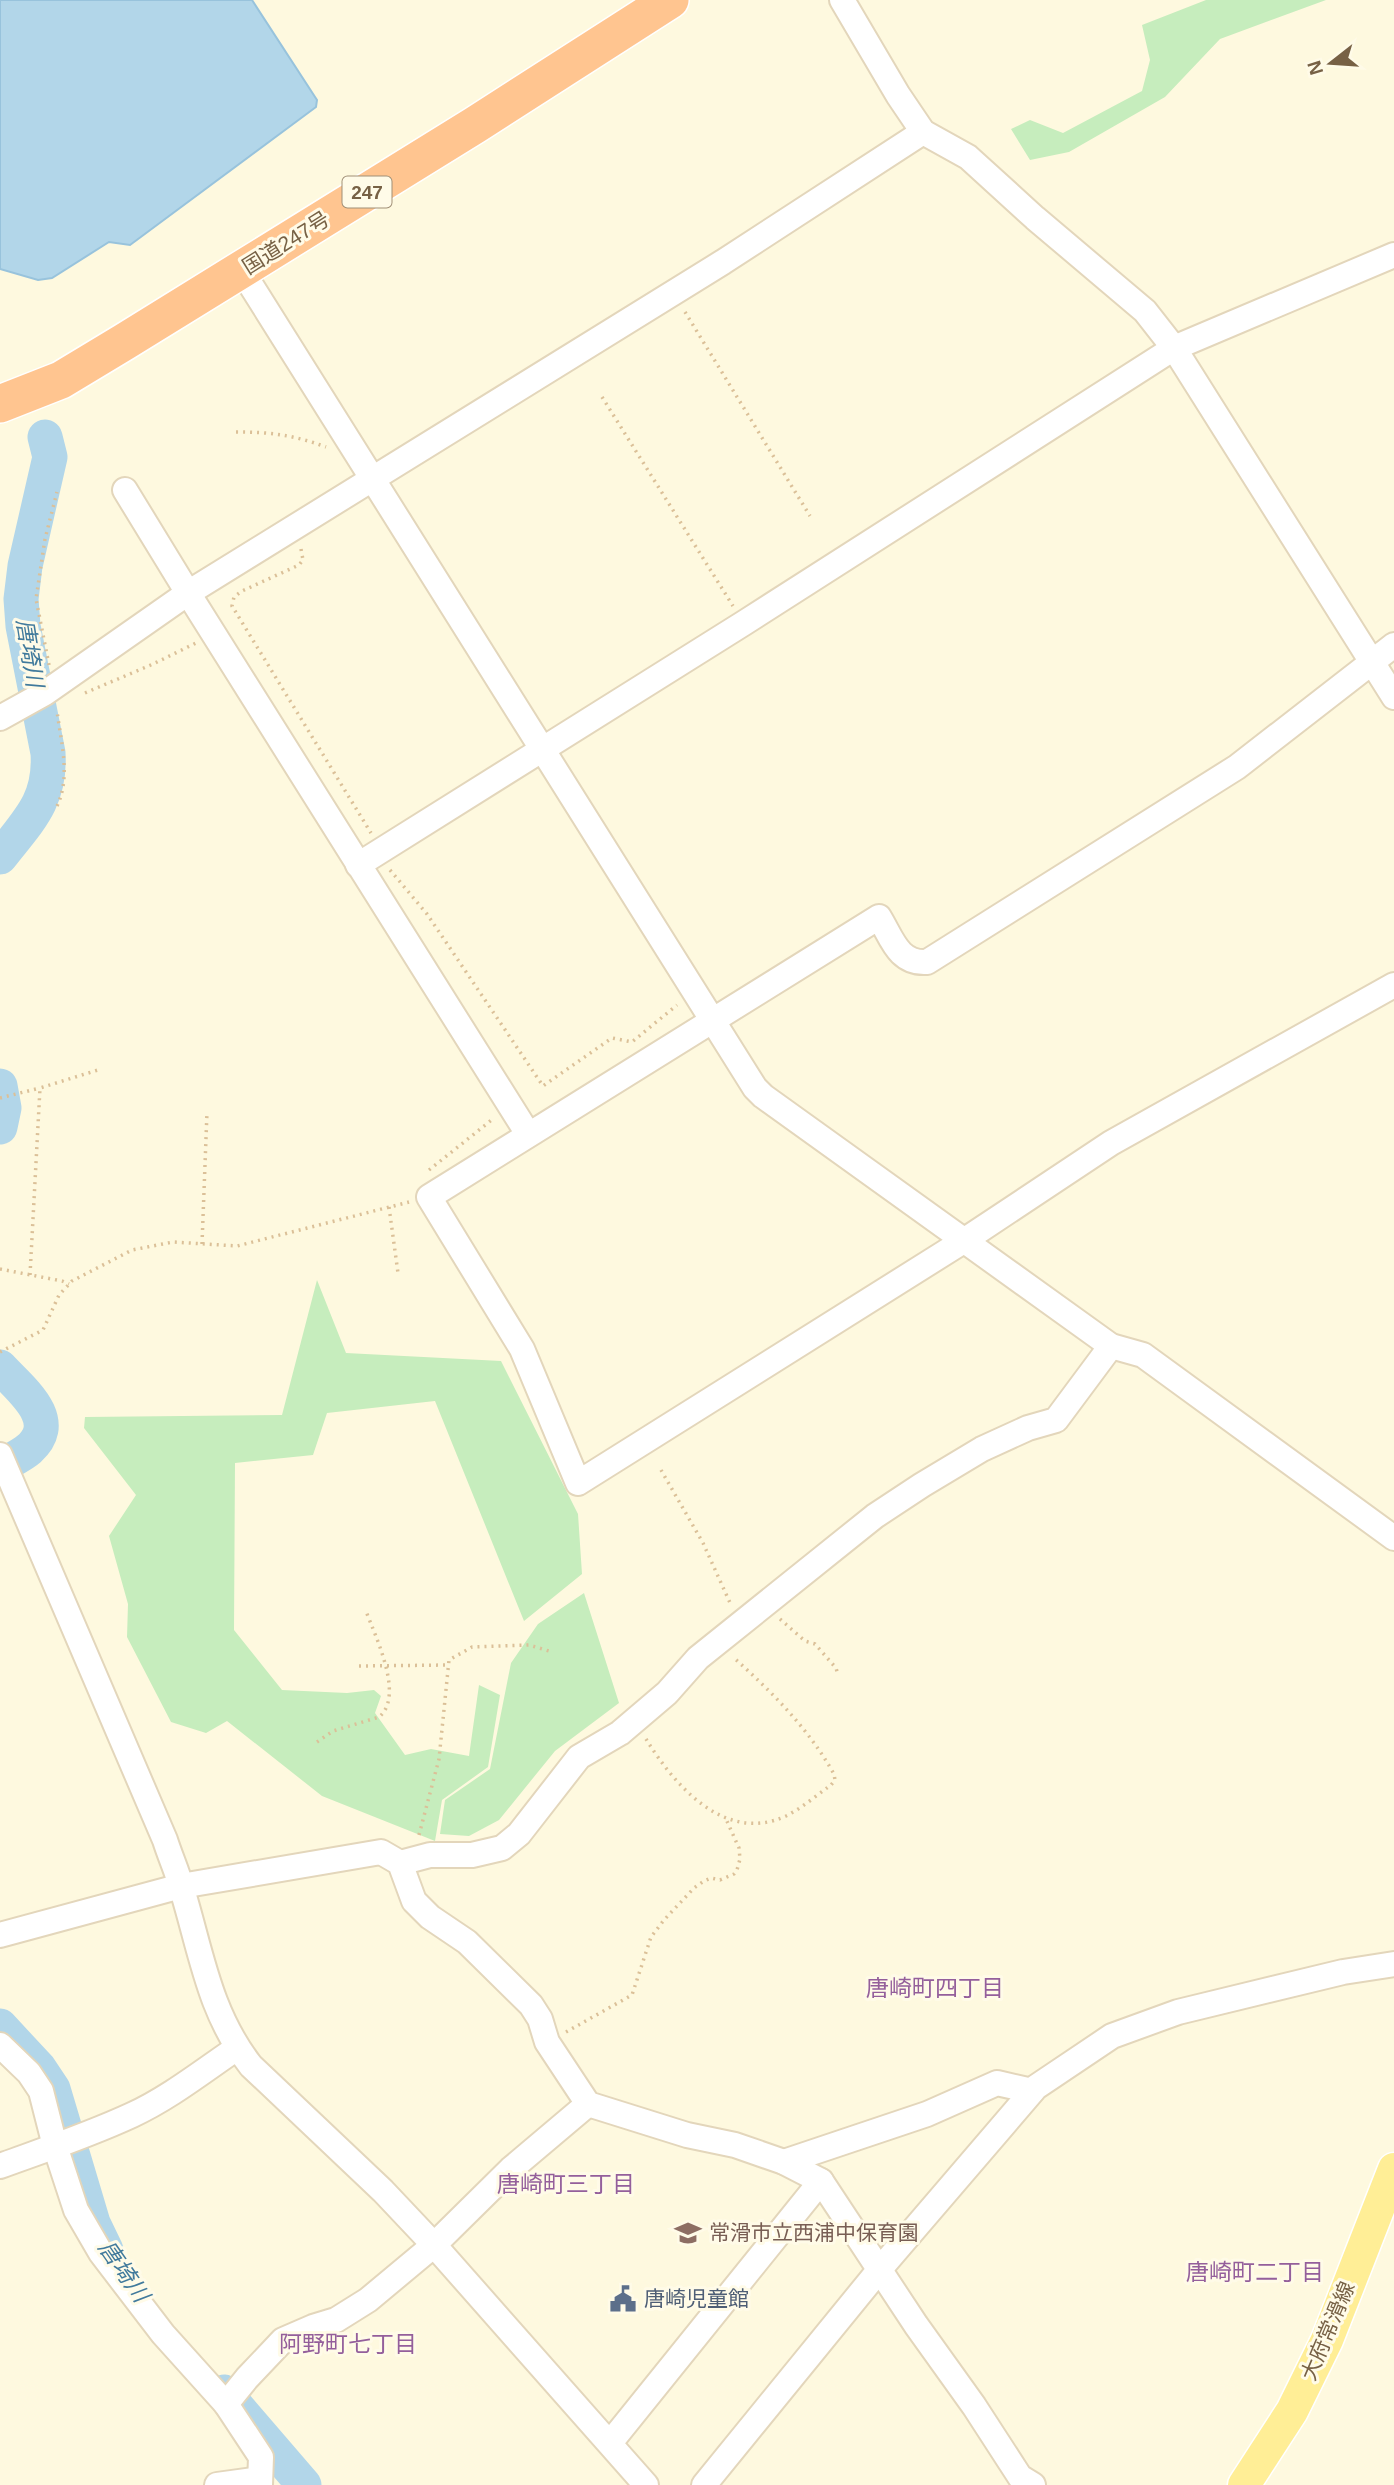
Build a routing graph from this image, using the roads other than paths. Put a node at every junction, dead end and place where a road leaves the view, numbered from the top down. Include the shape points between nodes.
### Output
1 (670, 0) edge
2 (842, 0) edge
3 (923, 132) junction
4 (1394, 255) edge
5 (242, 271) junction
6 (1174, 348) junction
7 (8, 401) edge
8 (372, 478) junction
9 (125, 490) dead end
10 (188, 593) junction
11 (1394, 645) edge
12 (1373, 663) junction
13 (1394, 697) edge
14 (0, 718) edge
15 (542, 750) junction
16 (372, 856) junction
17 (1394, 985) edge
18 (712, 1020) junction
19 (528, 1134) junction
20 (964, 1240) junction
21 (1111, 1346) junction
22 (4, 1466) edge
23 (1394, 1538) edge
24 (401, 1863) junction
25 (181, 1886) junction
26 (8, 1933) edge
27 (1394, 1964) edge
28 (0, 2045) edge
29 (237, 2048) junction
30 (1032, 2091) junction
31 (588, 2104) junction
32 (64, 2143) junction
33 (784, 2162) junction
34 (0, 2166) edge
35 (1394, 2169) edge
36 (821, 2181) junction
37 (434, 2245) junction
38 (880, 2269) junction
39 (226, 2403) junction
40 (610, 2442) junction
41 (260, 2482) edge
42 (217, 2485) edge
43 (646, 2485) edge
44 (704, 2485) edge
45 (1033, 2485) edge
46 (1244, 2485) edge

1 - 5 highway, 国道247号 / 247
2 - 3 street
3 - 6 street via 968,157 1145,311
3 - 8 street via 723,262
4 - 6 street
5 - 7 highway, 国道247号 / 247 via 61,380
5 - 8 street
6 - 12 street
6 - 15 street
8 - 10 street
8 - 15 street
9 - 10 street
10 - 14 street
10 - 16 street
11 - 12 street
12 - 13 street
12 - 18 street via 1237,767 927,962 904,958 878,917
15 - 16 street
15 - 18 street
16 - 19 street
17 - 20 street via 1111,1143
18 - 19 street
18 - 20 street via 763,1096
19 - 20 street via 429,1197 522,1349 578,1483
20 - 21 street
21 - 23 street via 1143,1355
21 - 24 street via 1056,1420 982,1449 874,1516 698,1658 667,1693 620,1733 579,1757 502,1848 472,1855 430,1855
22 - 25 street
24 - 25 street via 381,1852
24 - 31 street via 414,1901 467,1942 531,2005 547,2042
25 - 26 street
25 - 29 street via 208,1986
27 - 30 street via 1178,2012 1112,2036
28 - 32 street via 41,2091
29 - 32 street via 134,2114
29 - 37 street
30 - 33 street via 997,2083 927,2114
30 - 38 street
31 - 33 street
31 - 37 street via 511,2169
32 - 34 street
32 - 39 street via 76,2210 101,2253 163,2334
33 - 36 street
35 - 46 main road, 大府常滑線 via 1327,2340 1292,2411
36 - 38 street
36 - 40 street
37 - 39 street via 368,2300 336,2320 283,2340
37 - 40 street
38 - 44 street
38 - 45 street via 1020,2477
39 - 41 street via 261,2457
40 - 43 street
41 - 42 street

